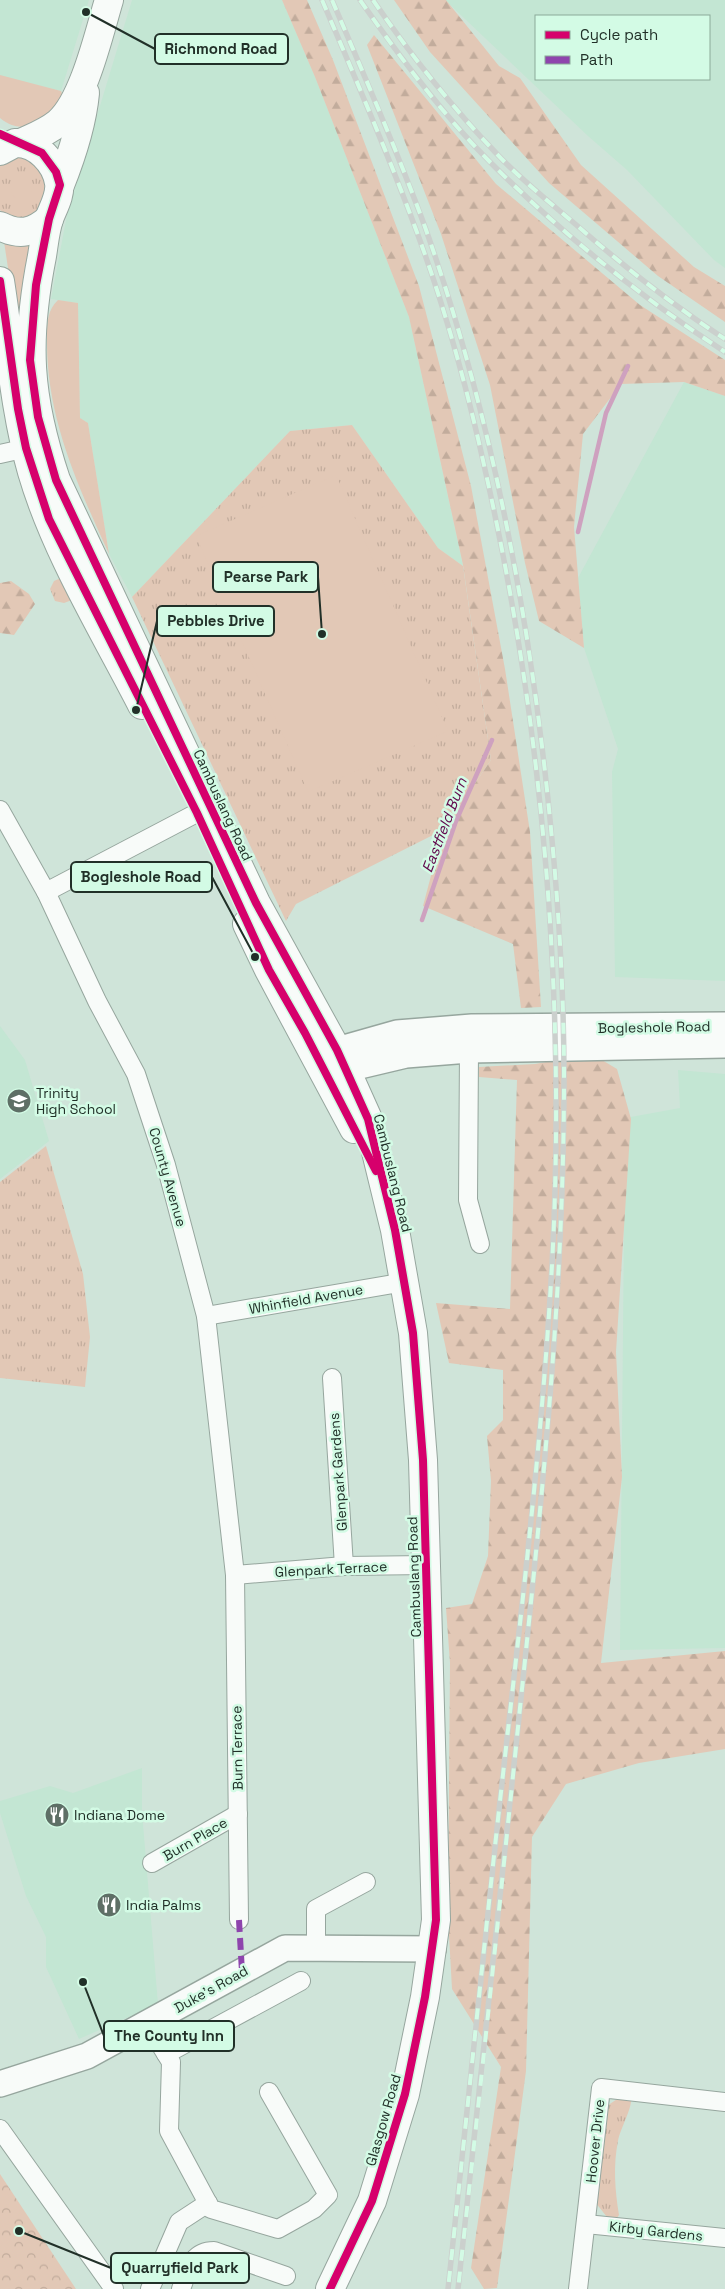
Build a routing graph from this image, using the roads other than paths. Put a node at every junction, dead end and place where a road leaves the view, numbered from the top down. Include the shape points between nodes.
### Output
1 (109, 0) edge
2 (87, 74) junction
3 (9, 143) edge
4 (60, 185) junction
5 (49, 220) junction
6 (0, 226) edge
7 (0, 281) edge
8 (23, 449) edge
9 (0, 810) edge
10 (203, 810) junction
11 (46, 892) junction
12 (725, 1025) edge
13 (725, 1045) edge
14 (469, 1050) junction
15 (332, 1063) junction
16 (480, 1244) dead end
17 (405, 1282) junction
18 (206, 1316) junction
19 (332, 1378) dead end
20 (427, 1565) junction
21 (344, 1566) junction
22 (235, 1575) junction
23 (238, 1814) junction
24 (152, 1863) dead end
25 (366, 1882) dead end
26 (239, 1920) dead end
27 (316, 1948) junction
28 (433, 1949) junction
29 (301, 1980) dead end
30 (147, 2023) junction
31 (166, 2054) junction
32 (0, 2084) edge
33 (269, 2092) dead end
34 (725, 2102) edge
35 (0, 2129) edge
36 (208, 2203) junction
37 (586, 2224) junction
38 (725, 2238) edge
39 (286, 2276) dead end
40 (114, 2289) edge
41 (150, 2289) edge
42 (181, 2289) edge
43 (330, 2289) edge
44 (578, 2289) edge

1 - 2 main road
2 - 3 main road via 60,122
2 - 4 main road via 83,113
3 - 4 main road via 42,153 56,172
4 - 5 main road
5 - 6 main road via 26,232 11,232
5 - 8 main road via 36,285 30,360 34,400
7 - 8 main road
8 - 10 main road, Cambuslang Road via 56,480
9 - 11 street, County Avenue
10 - 11 street
10 - 15 main road, Cambuslang Road via 256,903
11 - 18 street, County Avenue via 97,1001 136,1074 166,1165
12 - 15 street, Bogleshole Road via 472,1027 397,1033
13 - 14 street, Bogleshole Road
14 - 15 street, Bogleshole Road
14 - 16 street via 468,1200
15 - 17 main road, Cambuslang Road via 386,1191
17 - 18 street, Whinfield Avenue
17 - 20 main road, Cambuslang Road via 416,1367
18 - 22 street, County Avenue
19 - 21 street, Glenpark Gardens
20 - 21 street, Glenpark Terrace
20 - 28 main road, Cambuslang Road via 436,1920
21 - 22 street, Glenpark Terrace
22 - 23 street, Burn Terrace
23 - 24 street, Burn Place
23 - 26 street, Burn Terrace
25 - 27 street via 316,1909
27 - 28 street, Duke's Road
27 - 30 street, Duke's Road via 285,1948
28 - 43 main road, Glasgow Road via 405,2094 372,2201
29 - 31 street
30 - 31 street
30 - 32 street, Duke's Road via 87,2056
31 - 36 street via 171,2062 169,2131
33 - 36 street via 328,2195 314,2209 278,2229 211,2209
34 - 37 street, Hoover Drive via 601,2088
35 - 40 street
36 - 41 street via 180,2222
37 - 38 street, Kirby Gardens
37 - 44 street, Hoover Drive
39 - 42 street via 214,2251 204,2251 194,2258

